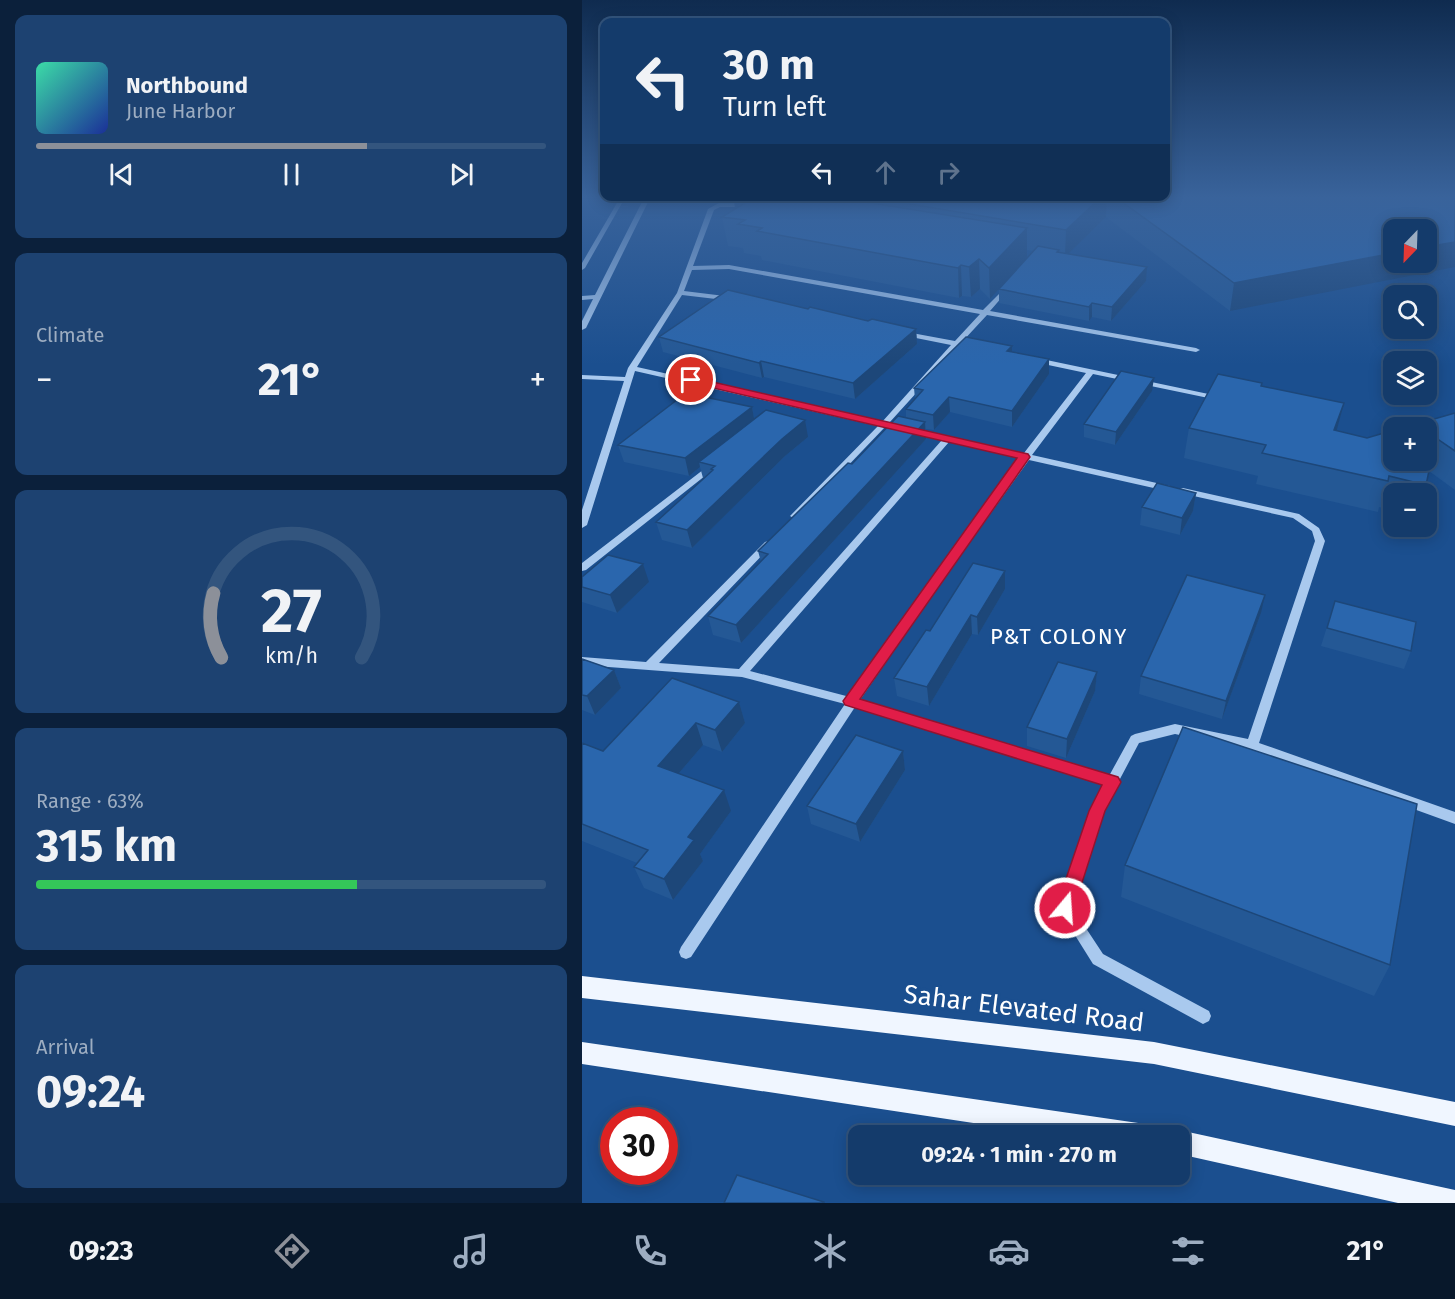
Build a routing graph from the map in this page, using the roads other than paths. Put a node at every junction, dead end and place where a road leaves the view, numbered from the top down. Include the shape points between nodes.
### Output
1 (591, 252) edge
2 (620, 252) edge
3 (695, 252) edge
4 (582, 268) edge
5 (689, 268) junction
6 (1014, 280) edge
7 (680, 293) junction
8 (598, 297) junction
9 (582, 298) edge
10 (747, 302) edge
11 (986, 312) junction
12 (584, 319) edge
13 (582, 328) edge
14 (898, 332) edge
15 (957, 344) junction
16 (979, 348) edge
17 (1196, 350) dead end
18 (1024, 358) edge
19 (632, 368) junction
20 (1090, 372) junction
21 (582, 377) edge
22 (629, 379) junction
23 (1225, 400) edge
24 (792, 402) junction
25 (783, 410) dead end
26 (885, 423) junction
27 (948, 438) junction
28 (1024, 457) junction
29 (719, 460) edge
30 (788, 524) edge
31 (582, 525) edge
32 (779, 532) edge
33 (582, 568) edge
34 (582, 661) edge
35 (649, 666) junction
36 (742, 673) junction
37 (850, 701) junction
38 (1252, 745) junction
39 (1112, 782) junction
40 (1455, 818) edge
41 (686, 952) dead end
42 (582, 987) edge
43 (1203, 1016) dead end
44 (582, 1053) edge
45 (1455, 1114) edge
46 (1070, 1125) edge
47 (1190, 1144) edge
48 (1455, 1203) edge

1 - 4 street
2 - 8 street
3 - 5 street
5 - 7 street
5 - 11 street via 729,267
6 - 11 street
7 - 10 street
7 - 19 street
8 - 9 street
8 - 12 street
11 - 15 street
11 - 17 street
12 - 13 street
14 - 15 street
15 - 16 street
15 - 26 street
18 - 20 street
19 - 22 street
19 - 24 street
20 - 23 street
20 - 28 street
21 - 22 street
22 - 31 street
24 - 25 street
24 - 26 street
26 - 27 street
26 - 30 street
27 - 28 street
27 - 36 street
28 - 37 street
28 - 38 street via 1296,516 1316,530 1320,541
29 - 33 street
32 - 35 street
34 - 35 street
35 - 36 street
36 - 37 street
37 - 39 street
37 - 41 street
38 - 39 street via 1175,729 1136,739
38 - 40 street
39 - 43 street via 1097,811 1065,908 1098,959
42 - 45 main road, Sahar Elevated Road via 1154,1053
44 - 46 main road
47 - 48 main road

